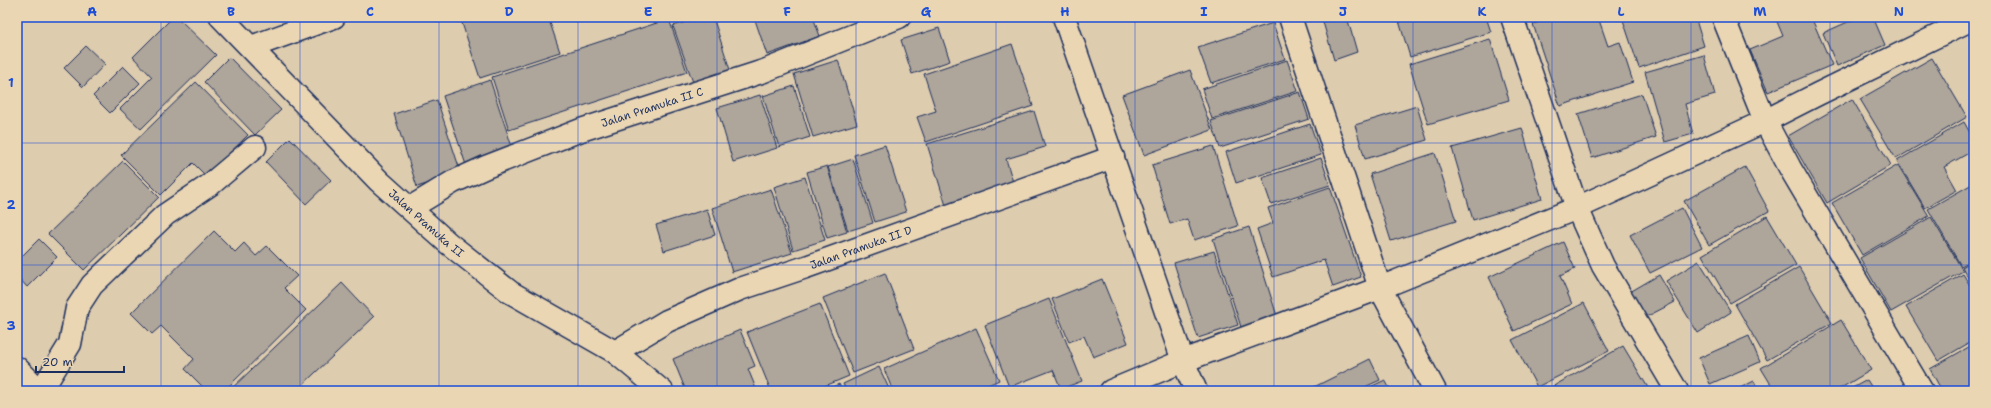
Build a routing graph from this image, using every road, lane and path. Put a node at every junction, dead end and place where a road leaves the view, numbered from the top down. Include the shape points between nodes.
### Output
1 (221, 17) edge
2 (334, 17) edge
3 (899, 17) edge
4 (1064, 17) edge
5 (1290, 17) edge
6 (1512, 17) edge
7 (1723, 17) edge
8 (1969, 23) edge
9 (251, 47) junction
10 (1765, 121) junction
11 (255, 148) dead end
12 (1112, 157) junction
13 (410, 208) junction
14 (1577, 208) junction
15 (1380, 288) junction
16 (615, 352) junction
17 (1183, 361) junction
18 (17, 368) edge
19 (40, 391) edge
20 (662, 391) edge
21 (1111, 391) edge
22 (1196, 391) edge
23 (1435, 391) edge
24 (1677, 391) edge
25 (1922, 391) edge

1 - 9 street, Jalan Pramuka II
2 - 9 street
3 - 13 street, Jalan Pramuka II C via 764,71 567,136 453,182
4 - 12 street
5 - 15 street
6 - 14 street
7 - 10 street
8 - 10 street
9 - 13 street, Jalan Pramuka II via 379,181
10 - 14 street
10 - 25 street via 1790,168
11 - 19 street via 211,184 164,215 92,286 78,308 70,344
12 - 16 street, Jalan Pramuka II D via 740,289 667,321
12 - 17 street
13 - 16 street, Jalan Pramuka II via 448,243 510,292
14 - 15 street
14 - 24 street via 1603,266
15 - 17 street
15 - 23 street
16 - 20 street, Jalan Pramuka II
17 - 21 street
17 - 22 street
18 - 19 street

